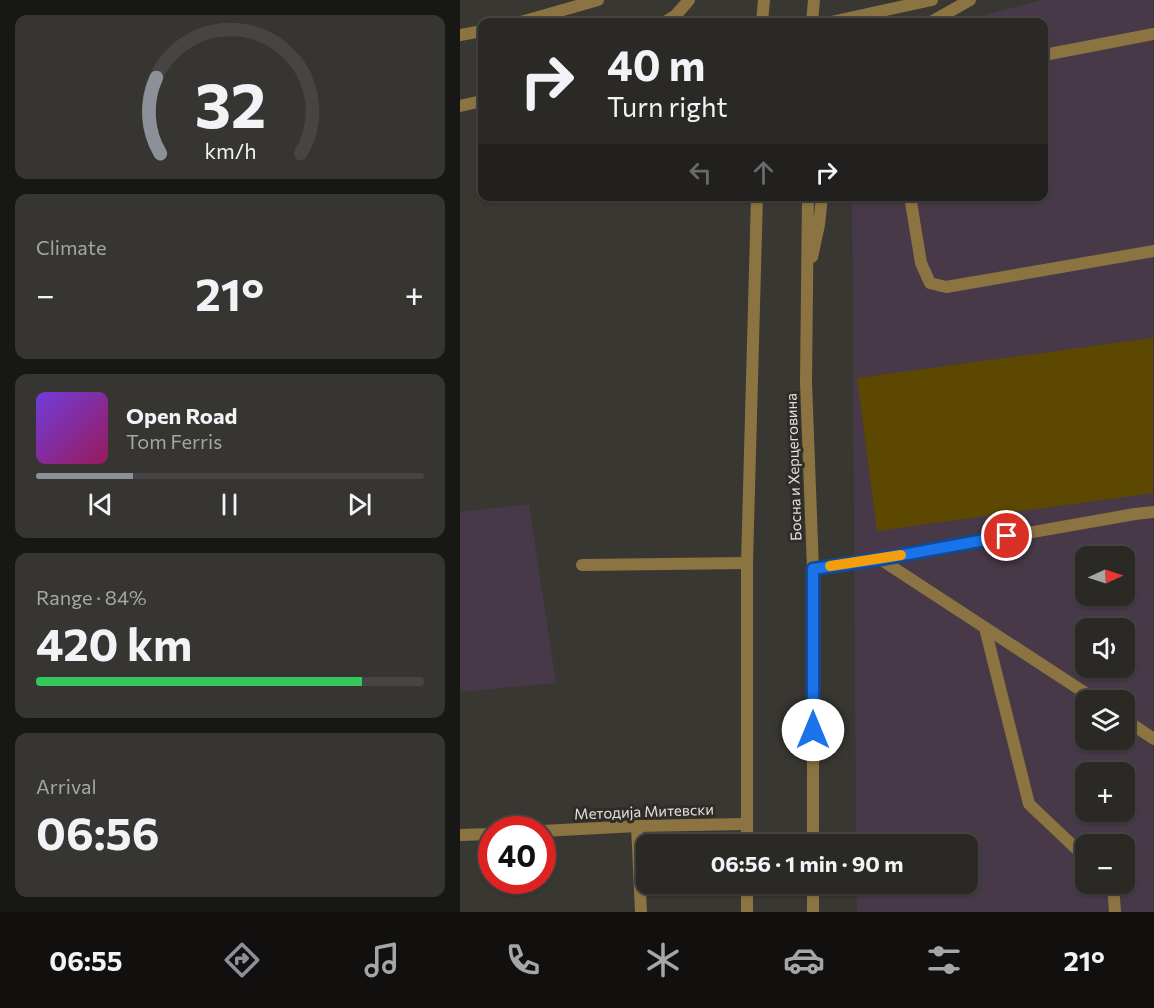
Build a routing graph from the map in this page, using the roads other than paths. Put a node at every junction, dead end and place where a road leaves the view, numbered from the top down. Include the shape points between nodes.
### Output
1 (598, 0) edge
2 (689, 0) edge
3 (764, 0) edge
4 (814, 0) edge
5 (932, 0) edge
6 (970, 0) edge
7 (535, 18) edge
8 (671, 18) edge
9 (762, 18) edge
10 (812, 18) edge
11 (849, 18) edge
12 (938, 18) edge
13 (478, 32) edge
14 (1153, 34) edge
15 (460, 35) edge
16 (1048, 54) edge
17 (478, 102) edge
18 (460, 106) edge
19 (750, 201) edge
20 (757, 201) edge
21 (808, 201) edge
22 (821, 201) edge
23 (911, 201) edge
24 (756, 212) junction
25 (1153, 251) edge
26 (806, 282) junction
27 (1153, 512) edge
28 (880, 559) junction
29 (747, 563) junction
30 (582, 565) dead end
31 (813, 569) junction
32 (985, 628) junction
33 (1081, 690) edge
34 (1135, 727) edge
35 (1153, 739) edge
36 (747, 824) junction
37 (637, 826) junction
38 (556, 830) edge
39 (478, 834) edge
40 (747, 834) edge
41 (813, 834) edge
42 (460, 835) edge
43 (1075, 848) edge
44 (747, 894) edge
45 (813, 894) edge
46 (1114, 894) edge
47 (641, 912) edge
48 (747, 912) edge
49 (813, 912) edge
50 (1115, 912) edge

1 - 7 street
2 - 8 street
3 - 9 street
4 - 10 street
5 - 11 street
6 - 12 street
13 - 15 street
14 - 16 street
17 - 18 street
19 - 24 street
20 - 24 street
21 - 26 street, Босна и Херцеговина
22 - 26 street
23 - 25 street via 920,262 930,283 946,287
24 - 29 street
26 - 31 street, Босна и Херцеговина
27 - 28 street
28 - 31 street
28 - 32 street
29 - 30 street
29 - 36 street
31 - 41 street, Босна и Херцеговина
32 - 33 street
32 - 43 street via 1029,804
34 - 35 street
36 - 37 street, Методија Митевски
36 - 40 street
37 - 38 street, Методија Митевски
37 - 47 street
39 - 42 street
44 - 48 street
45 - 49 street
46 - 50 street

